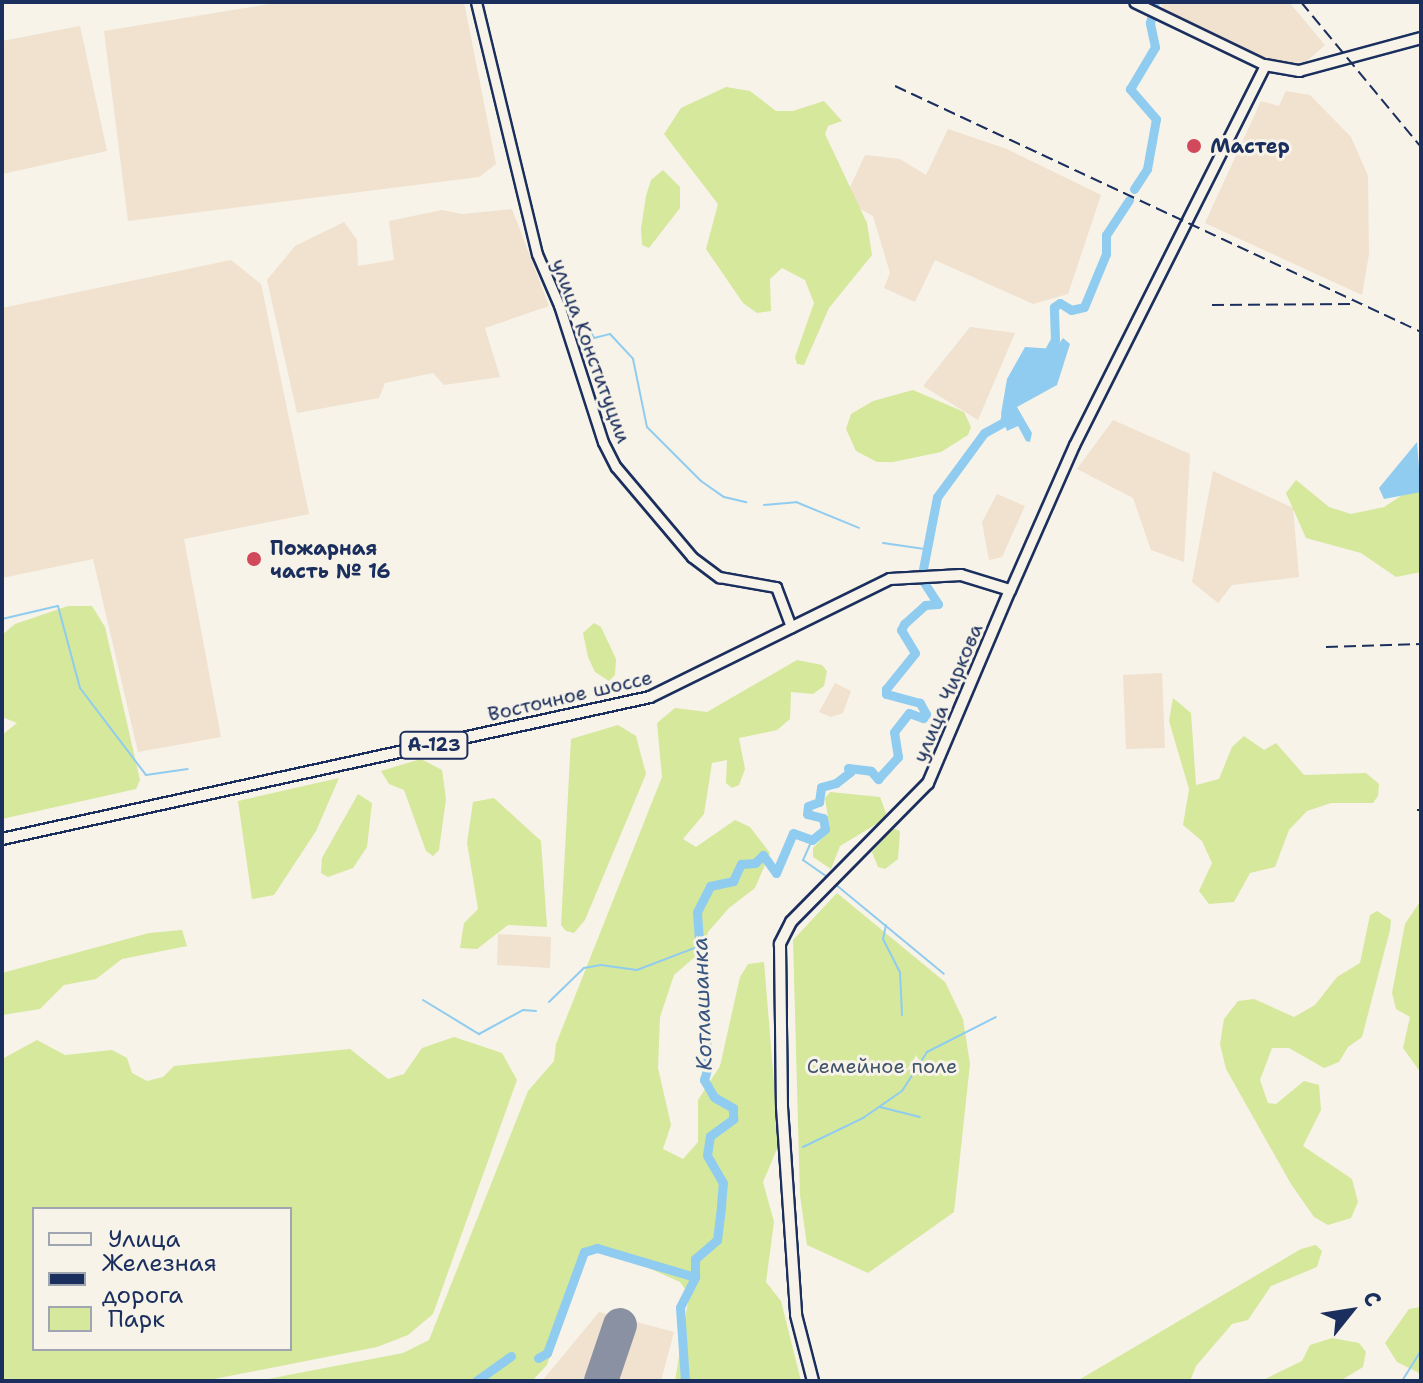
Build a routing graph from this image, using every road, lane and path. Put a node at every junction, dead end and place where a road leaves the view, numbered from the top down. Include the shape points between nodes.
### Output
1 (476, 2) edge
2 (1134, 2) edge
3 (1421, 38) edge
4 (1265, 65) junction
5 (1010, 590) junction
6 (791, 627) junction
7 (2, 839) edge
8 (813, 1381) edge

1 - 6 main road, улица Конституции via 537,254 603,442 622,475 692,557 719,577 776,587
2 - 4 main road
3 - 4 main road via 1299,71
4 - 5 main road, улица Чиркова via 1074,445
5 - 6 main road, Восточное шоссе / А-123 via 947,574 876,584
5 - 8 main road, улица Чиркова via 928,783 791,922 780,944 796,1315
6 - 7 main road, Восточное шоссе / А-123 via 696,679 628,703

